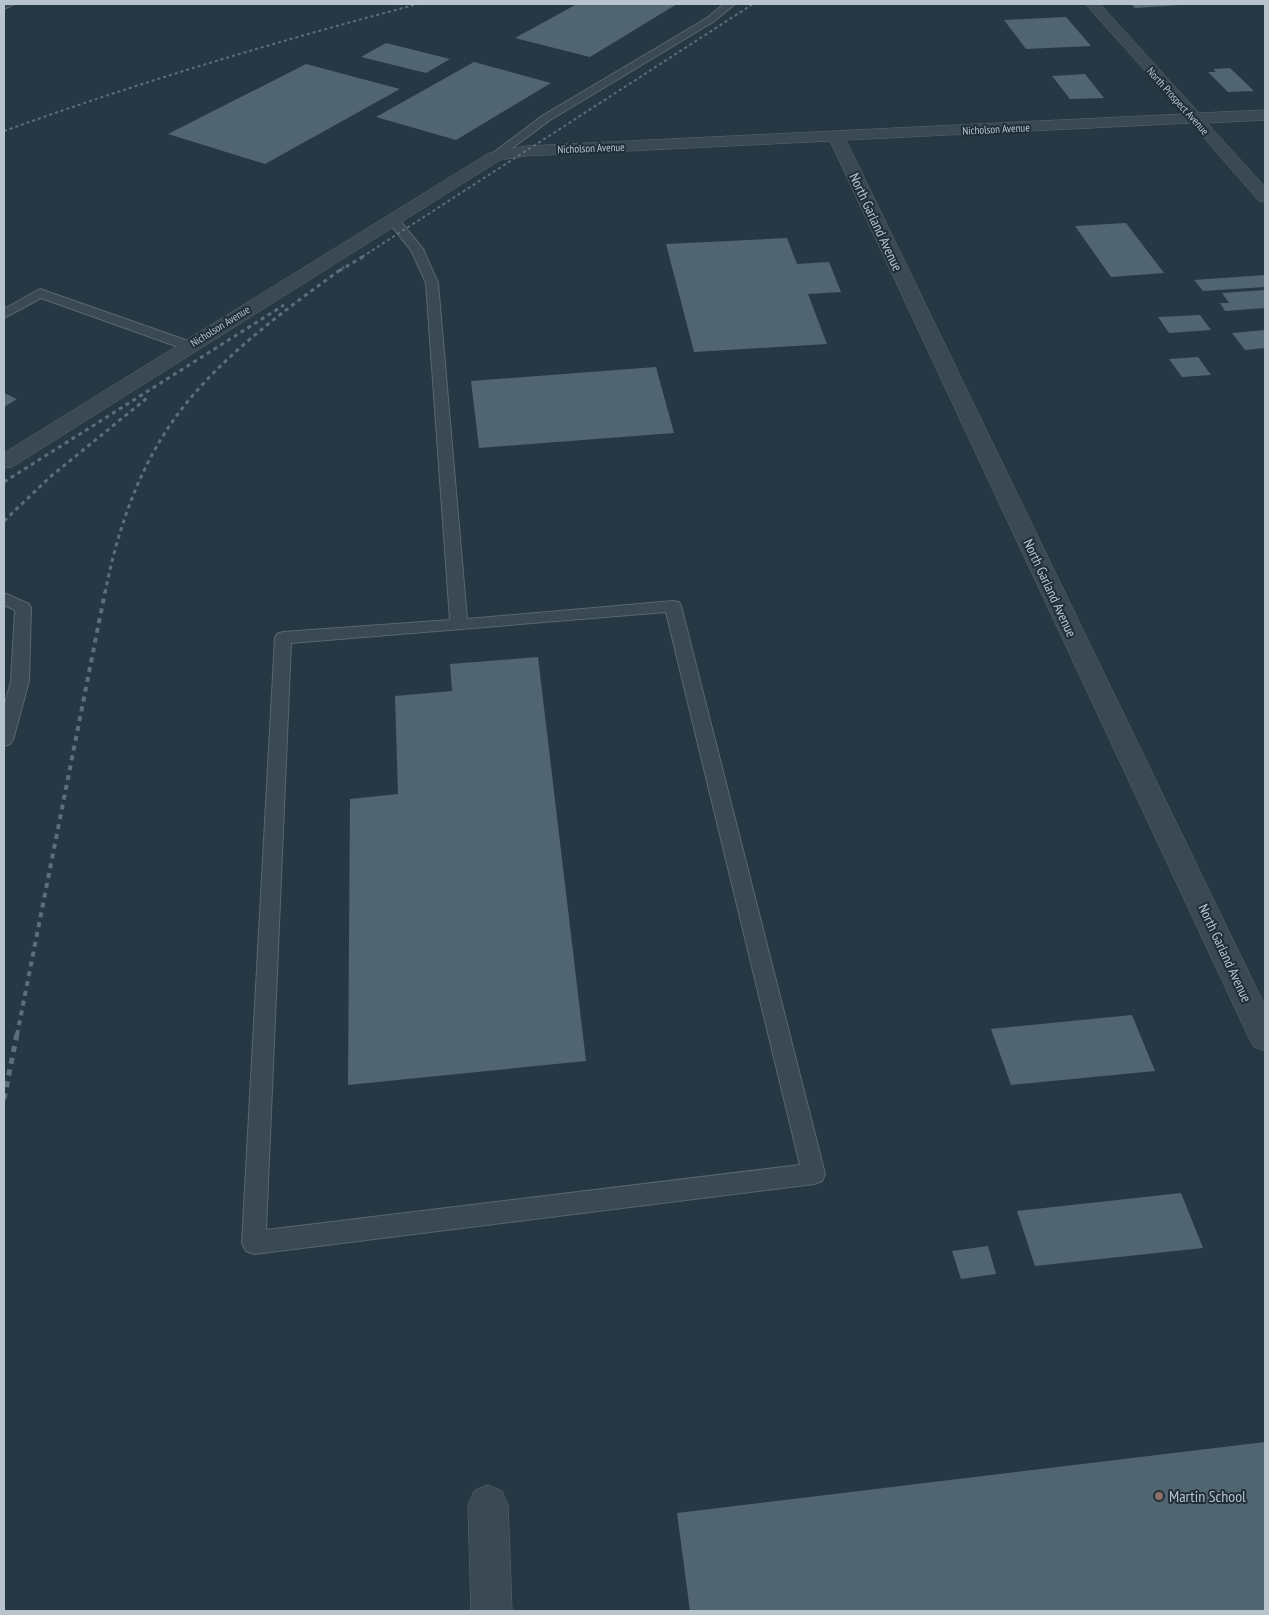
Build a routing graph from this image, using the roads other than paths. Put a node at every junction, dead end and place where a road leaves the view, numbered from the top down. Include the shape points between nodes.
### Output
1 (9, 4) edge
2 (730, 4) edge
3 (1093, 4) edge
4 (4, 6) edge
5 (1265, 115) edge
6 (1194, 119) junction
7 (836, 137) junction
8 (496, 156) junction
9 (1265, 198) edge
10 (392, 219) junction
11 (4, 314) edge
12 (189, 346) junction
13 (4, 462) edge
14 (4, 598) edge
15 (460, 625) junction
16 (4, 740) edge
17 (1265, 1038) edge
18 (488, 1505) dead end
19 (492, 1611) edge

1 - 4 lane
2 - 8 lane via 710,20 546,118
3 - 6 street, North Prospect Avenue
5 - 6 street, Nicholson Avenue
6 - 7 street, Nicholson Avenue
6 - 9 street, North Prospect Avenue
7 - 8 street, Nicholson Avenue via 526,151
7 - 17 street, North Garland Avenue
8 - 10 street, Nicholson Avenue
10 - 12 street, Nicholson Avenue
10 - 15 lane via 417,248 432,283
11 - 12 lane via 40,293
12 - 13 street, Nicholson Avenue
14 - 16 lane via 22,608 20,681
15 - 15 lane via 283,638 254,1243 814,1174 673,606
18 - 19 street

